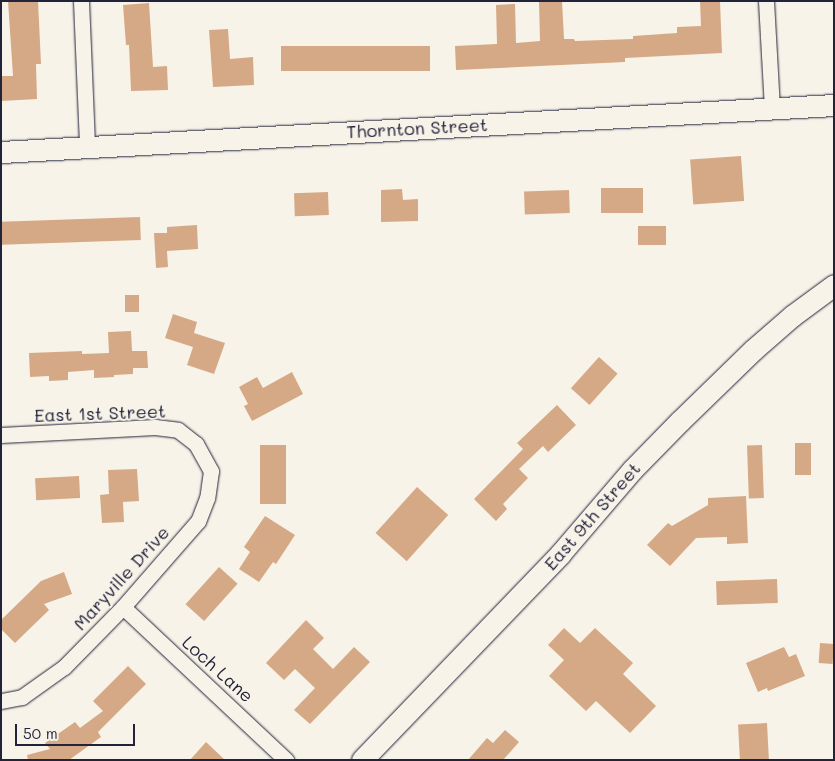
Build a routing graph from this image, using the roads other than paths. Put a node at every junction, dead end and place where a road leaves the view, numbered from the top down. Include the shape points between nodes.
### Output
1 (81, 1) edge
2 (766, 1) edge
3 (834, 105) edge
4 (772, 108) junction
5 (87, 147) junction
6 (1, 152) edge
7 (834, 286) edge
8 (1, 435) edge
9 (196, 444) joint
10 (123, 607) junction
11 (1, 701) edge
12 (286, 760) edge
13 (362, 760) edge

1 - 5 street
2 - 4 street
3 - 4 street, Thornton Street
4 - 5 street, Thornton Street
5 - 6 street, Thornton Street
7 - 13 street, East 9th Street via 792,316 632,470 560,554
8 - 9 street, East 1st Street via 155,427 178,430
9 - 10 street, Maryville Drive via 211,471 207,498 198,521
10 - 11 street, Maryville Drive via 64,667 22,697
10 - 12 street, Loch Lane

